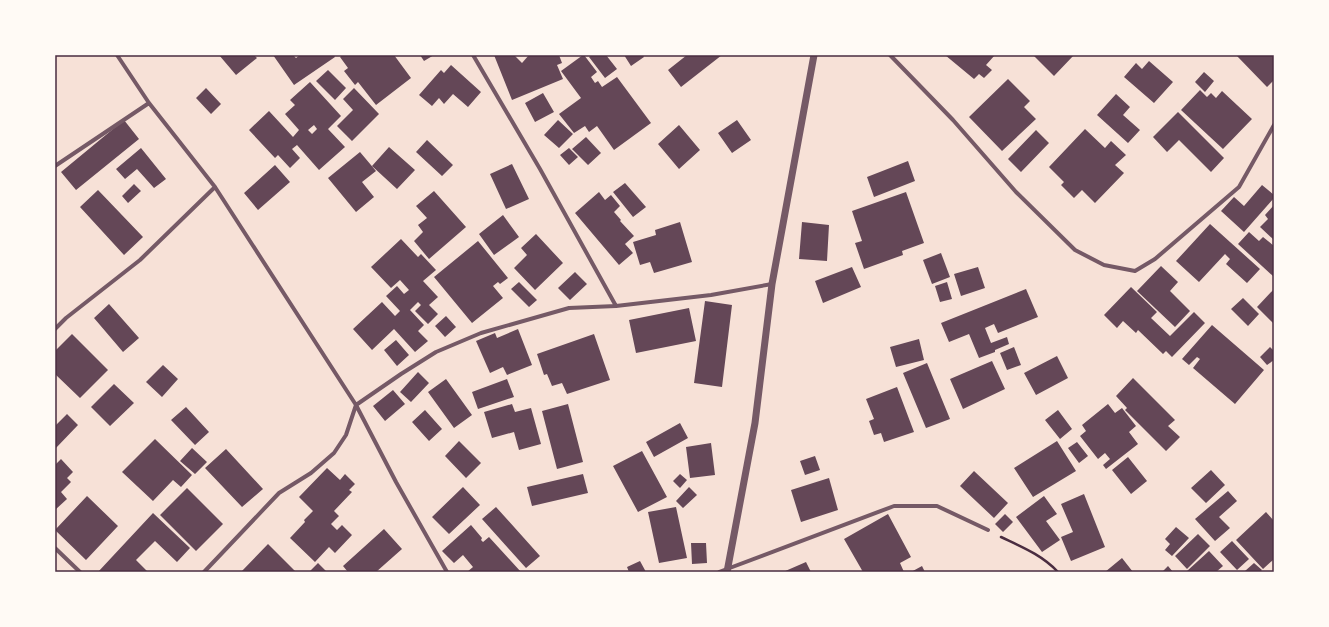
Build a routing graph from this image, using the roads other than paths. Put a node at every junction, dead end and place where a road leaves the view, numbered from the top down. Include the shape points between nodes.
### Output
1 (117, 55) edge
2 (473, 55) edge
3 (814, 55) edge
4 (890, 55) edge
5 (149, 103) junction
6 (1274, 125) edge
7 (55, 166) edge
8 (215, 187) junction
9 (772, 284) junction
10 (616, 306) junction
11 (55, 329) edge
12 (356, 406) junction
13 (988, 530) road end
14 (55, 548) edge
15 (727, 571) edge
16 (80, 572) edge
17 (204, 572) edge
18 (447, 572) edge
19 (718, 572) edge

1 - 5 street
2 - 10 street
3 - 9 street
4 - 6 street via 953,120 1016,192 1075,250 1104,265 1135,271 1155,259 1239,187
5 - 7 street
5 - 8 street
8 - 11 street via 140,260
8 - 12 street
9 - 10 street via 711,295
9 - 15 street via 755,422
10 - 12 street via 569,308 481,333 436,352
12 - 17 street via 346,435 334,453 311,473 280,493
12 - 18 street
13 - 15 street via 938,506 894,506
14 - 16 street
15 - 19 street

